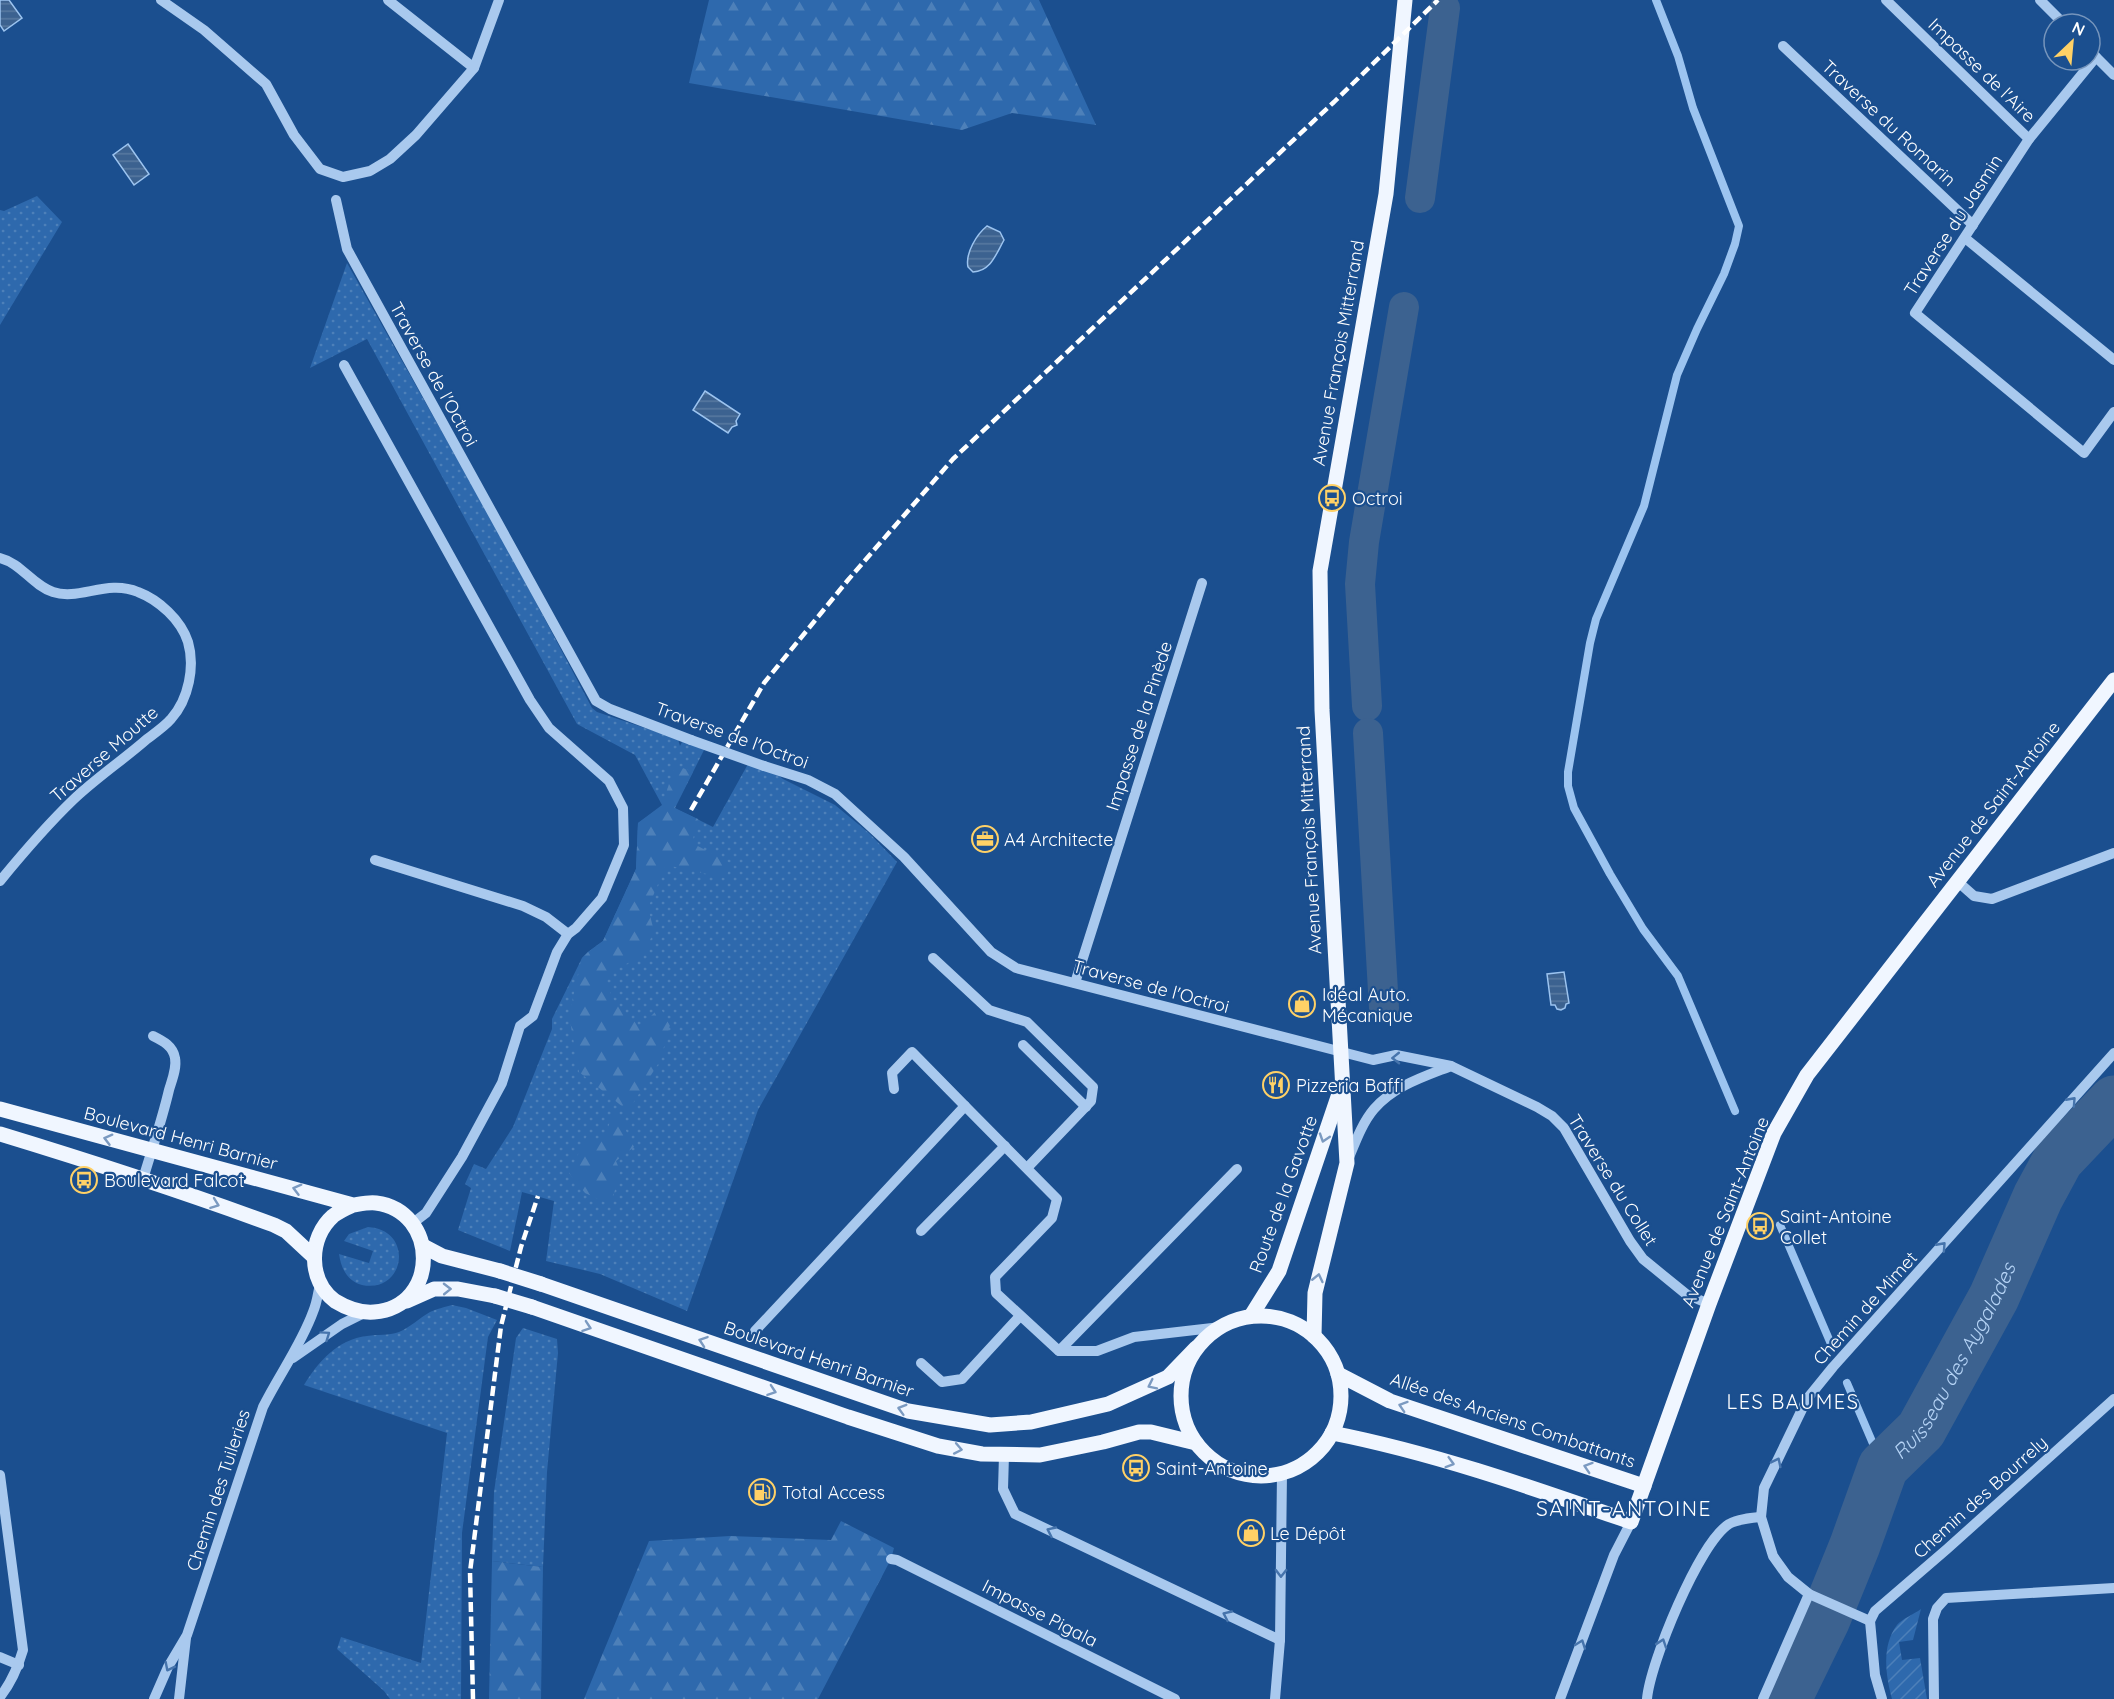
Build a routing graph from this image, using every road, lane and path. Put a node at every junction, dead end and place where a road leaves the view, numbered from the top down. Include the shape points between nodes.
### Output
1 (161, 0) edge
2 (388, 0) edge
3 (499, 0) edge
4 (1405, 0) edge
5 (1886, 0) edge
6 (2040, 0) edge
7 (2052, 12) edge
8 (1783, 46) dead end
9 (2102, 63) edge
10 (474, 68) junction
11 (2079, 72) edge
12 (2114, 75) edge
13 (2029, 139) junction
14 (336, 200) dead end
15 (1973, 225) junction
16 (1965, 238) junction
17 (2114, 360) edge
18 (344, 365) dead end
19 (2114, 412) edge
20 (0, 558) edge
21 (1202, 583) dead end
22 (2114, 680) edge
23 (2114, 853) edge
24 (375, 860) dead end
25 (0, 881) edge
26 (1957, 881) junction
27 (568, 934) junction
28 (933, 958) dead end
29 (1075, 983) junction
30 (1337, 1001) joint
31 (153, 1036) dead end
32 (1023, 1045) dead end
33 (1341, 1052) junction
34 (2114, 1053) edge
35 (1451, 1066) junction
36 (1342, 1082) junction
37 (894, 1089) dead end
38 (965, 1106) junction
39 (1086, 1107) junction
40 (0, 1109) edge
41 (0, 1134) edge
42 (1005, 1146) junction
43 (152, 1151) junction
44 (1347, 1163) junction
45 (1027, 1168) junction
46 (1237, 1169) dead end
47 (143, 1179) junction
48 (353, 1205) junction
49 (413, 1223) junction
50 (921, 1231) dead end
51 (423, 1246) junction
52 (314, 1257) junction
53 (320, 1284) junction
54 (401, 1303) junction
55 (1709, 1304) junction
56 (364, 1313) junction
57 (1020, 1316) junction
58 (1251, 1316) junction
59 (1221, 1327) junction
60 (755, 1331) dead end
61 (1314, 1336) junction
62 (1196, 1348) junction
63 (1059, 1351) junction
64 (291, 1360) junction
65 (921, 1363) dead end
66 (1338, 1374) junction
67 (2114, 1399) edge
68 (1332, 1433) junction
69 (1196, 1443) junction
70 (1004, 1455) junction
71 (1282, 1473) junction
72 (0, 1475) edge
73 (1644, 1486) junction
74 (1761, 1517) junction
75 (1632, 1522) junction
76 (891, 1559) dead end
77 (2114, 1588) edge
78 (1809, 1594) junction
79 (1869, 1621) junction
80 (187, 1635) junction
81 (1280, 1640) junction
82 (0, 1657) edge
83 (18, 1665) junction
84 (0, 1697) edge
85 (154, 1699) edge
86 (179, 1699) edge
87 (1175, 1699) edge
88 (1275, 1699) edge
89 (1560, 1699) edge
90 (1647, 1699) edge
91 (1763, 1699) edge
92 (1882, 1699) edge
93 (1934, 1699) edge

1 - 10 street via 204,30 266,84 294,135 320,169 343,177 370,171 390,159
2 - 10 street
3 - 10 street
4 - 30 main road, Avenue François Mitterrand via 1386,194 1320,571 1322,710
5 - 13 street, Impasse de l'Aire
6 - 7 street
8 - 15 street, Traverse du Romarin
9 - 12 street
11 - 13 street, Traverse du Jasmin
13 - 15 street, Traverse du Jasmin
14 - 29 street, Traverse de l'Octroi, bridge via 347,249 596,701 691,740 808,780 835,794 904,857 1003,961
15 - 16 street, Traverse du Jasmin
16 - 17 street
16 - 19 street, Traverse du Jasmin via 1915,313 2084,453
18 - 27 street via 530,700 549,728 609,781 623,808 624,845 602,898
20 - 25 street, Traverse Moutte via 16,566 34,583 54,592 69,594 106,587 140,592 175,620 186,635 192,662 185,694 172,718 74,799
21 - 29 street, Impasse de la Pinède
22 - 26 main road, Avenue de Saint-Antoine
23 - 26 street via 1992,899 1974,896
24 - 27 street via 523,906
26 - 55 main road, Avenue de Saint-Antoine via 1807,1075 1774,1133
27 - 49 street via 557,952 533,1016 520,1026 502,1083 456,1166 426,1213
28 - 39 street via 990,1010 1027,1022 1093,1087 1092,1101
29 - 33 street, Traverse de l'Octroi
30 - 33 main road, Route de la Gavotte
31 - 43 street via 171,1048 175,1066
32 - 39 street
35 -> 33 street, Traverse du Collet via 1396,1055 1373,1060
33 - 36 main road, Route de la Gavotte
74 -> 34 street, Chemin de Mimet via 1764,1488 1807,1400 1833,1366
35 - 44 street via 1403,1085 1373,1109
35 - 55 street, Traverse du Collet via 1552,1116 1564,1128 1643,1259 1686,1293
36 - 44 main road, Route de la Gavotte
36 -> 58 main road, Route de la Gavotte via 1279,1271
37 - 38 street via 892,1073 912,1052
38 - 42 street
38 - 60 street
39 - 45 street
43 -> 40 main road, Boulevard Henri Barnier
41 - 47 main road
42 - 45 street
42 - 50 street
43 - 47 street
48 -> 43 main road, Boulevard Henri Barnier
61 -> 44 main road, Route de la Gavotte via 1315,1293
45 - 57 street via 1057,1199 1052,1218 995,1277 996,1293
46 - 63 street
47 -> 52 main road via 286,1231
48 - 49 main road via 375,1203 396,1209
48 - 52 main road via 333,1216 319,1234
49 - 51 main road
51 - 54 main road via 421,1278
62 -> 51 main road, Boulevard Henri Barnier, bridge via 1168,1377 1108,1404 1031,1422 990,1425 898,1408 541,1284 453,1260
52 - 53 main road
53 - 56 main road via 333,1299
53 - 64 street, Chemin des Tuileries via 314,1311
54 - 56 main road via 383,1311
54 -> 70 main road, bridge via 434,1289 458,1288 495,1296 938,1446
55 - 73 main road, Avenue de Saint-Antoine
64 -> 56 street, Chemin des Tuileries
57 - 63 street
57 - 65 street via 962,1379 942,1382
58 - 59 main road
58 - 61 main road via 1296,1323
59 - 62 main road
59 - 63 street via 1134,1337 1097,1351
61 - 66 main road via 1329,1353
62 - 69 main road via 1185,1370 1180,1395 1185,1420
64 - 80 street, Chemin des Tuileries via 263,1407
66 - 68 main road via 1339,1414
73 -> 66 main road, Allée des Anciens Combattants via 1390,1401
67 - 79 street, Chemin des Bourrely via 1875,1611
68 - 71 main road via 1302,1465
68 -> 75 main road via 1553,1494
69 - 70 main road via 1139,1432 1040,1455
69 - 71 main road via 1213,1460 1234,1471 1258,1476
81 -> 70 street via 1015,1514 1003,1489
71 -> 81 street
72 - 83 street via 23,1650
73 - 75 main road, Avenue de Saint-Antoine
74 - 78 street via 1773,1556 1788,1577
90 -> 74 street via 1648,1682 1666,1629 1704,1554 1730,1523
89 -> 75 street, Avenue de Saint-Antoine via 1614,1555
76 - 87 street, Impasse Pigala
77 - 93 street via 1946,1598 1933,1619
78 - 79 street
78 - 91 street
79 - 92 street via 1875,1676
80 -> 85 street, Chemin des Tuileries
80 - 86 street, Chemin des Tuileries
81 - 88 street
82 - 83 street
83 - 84 street

